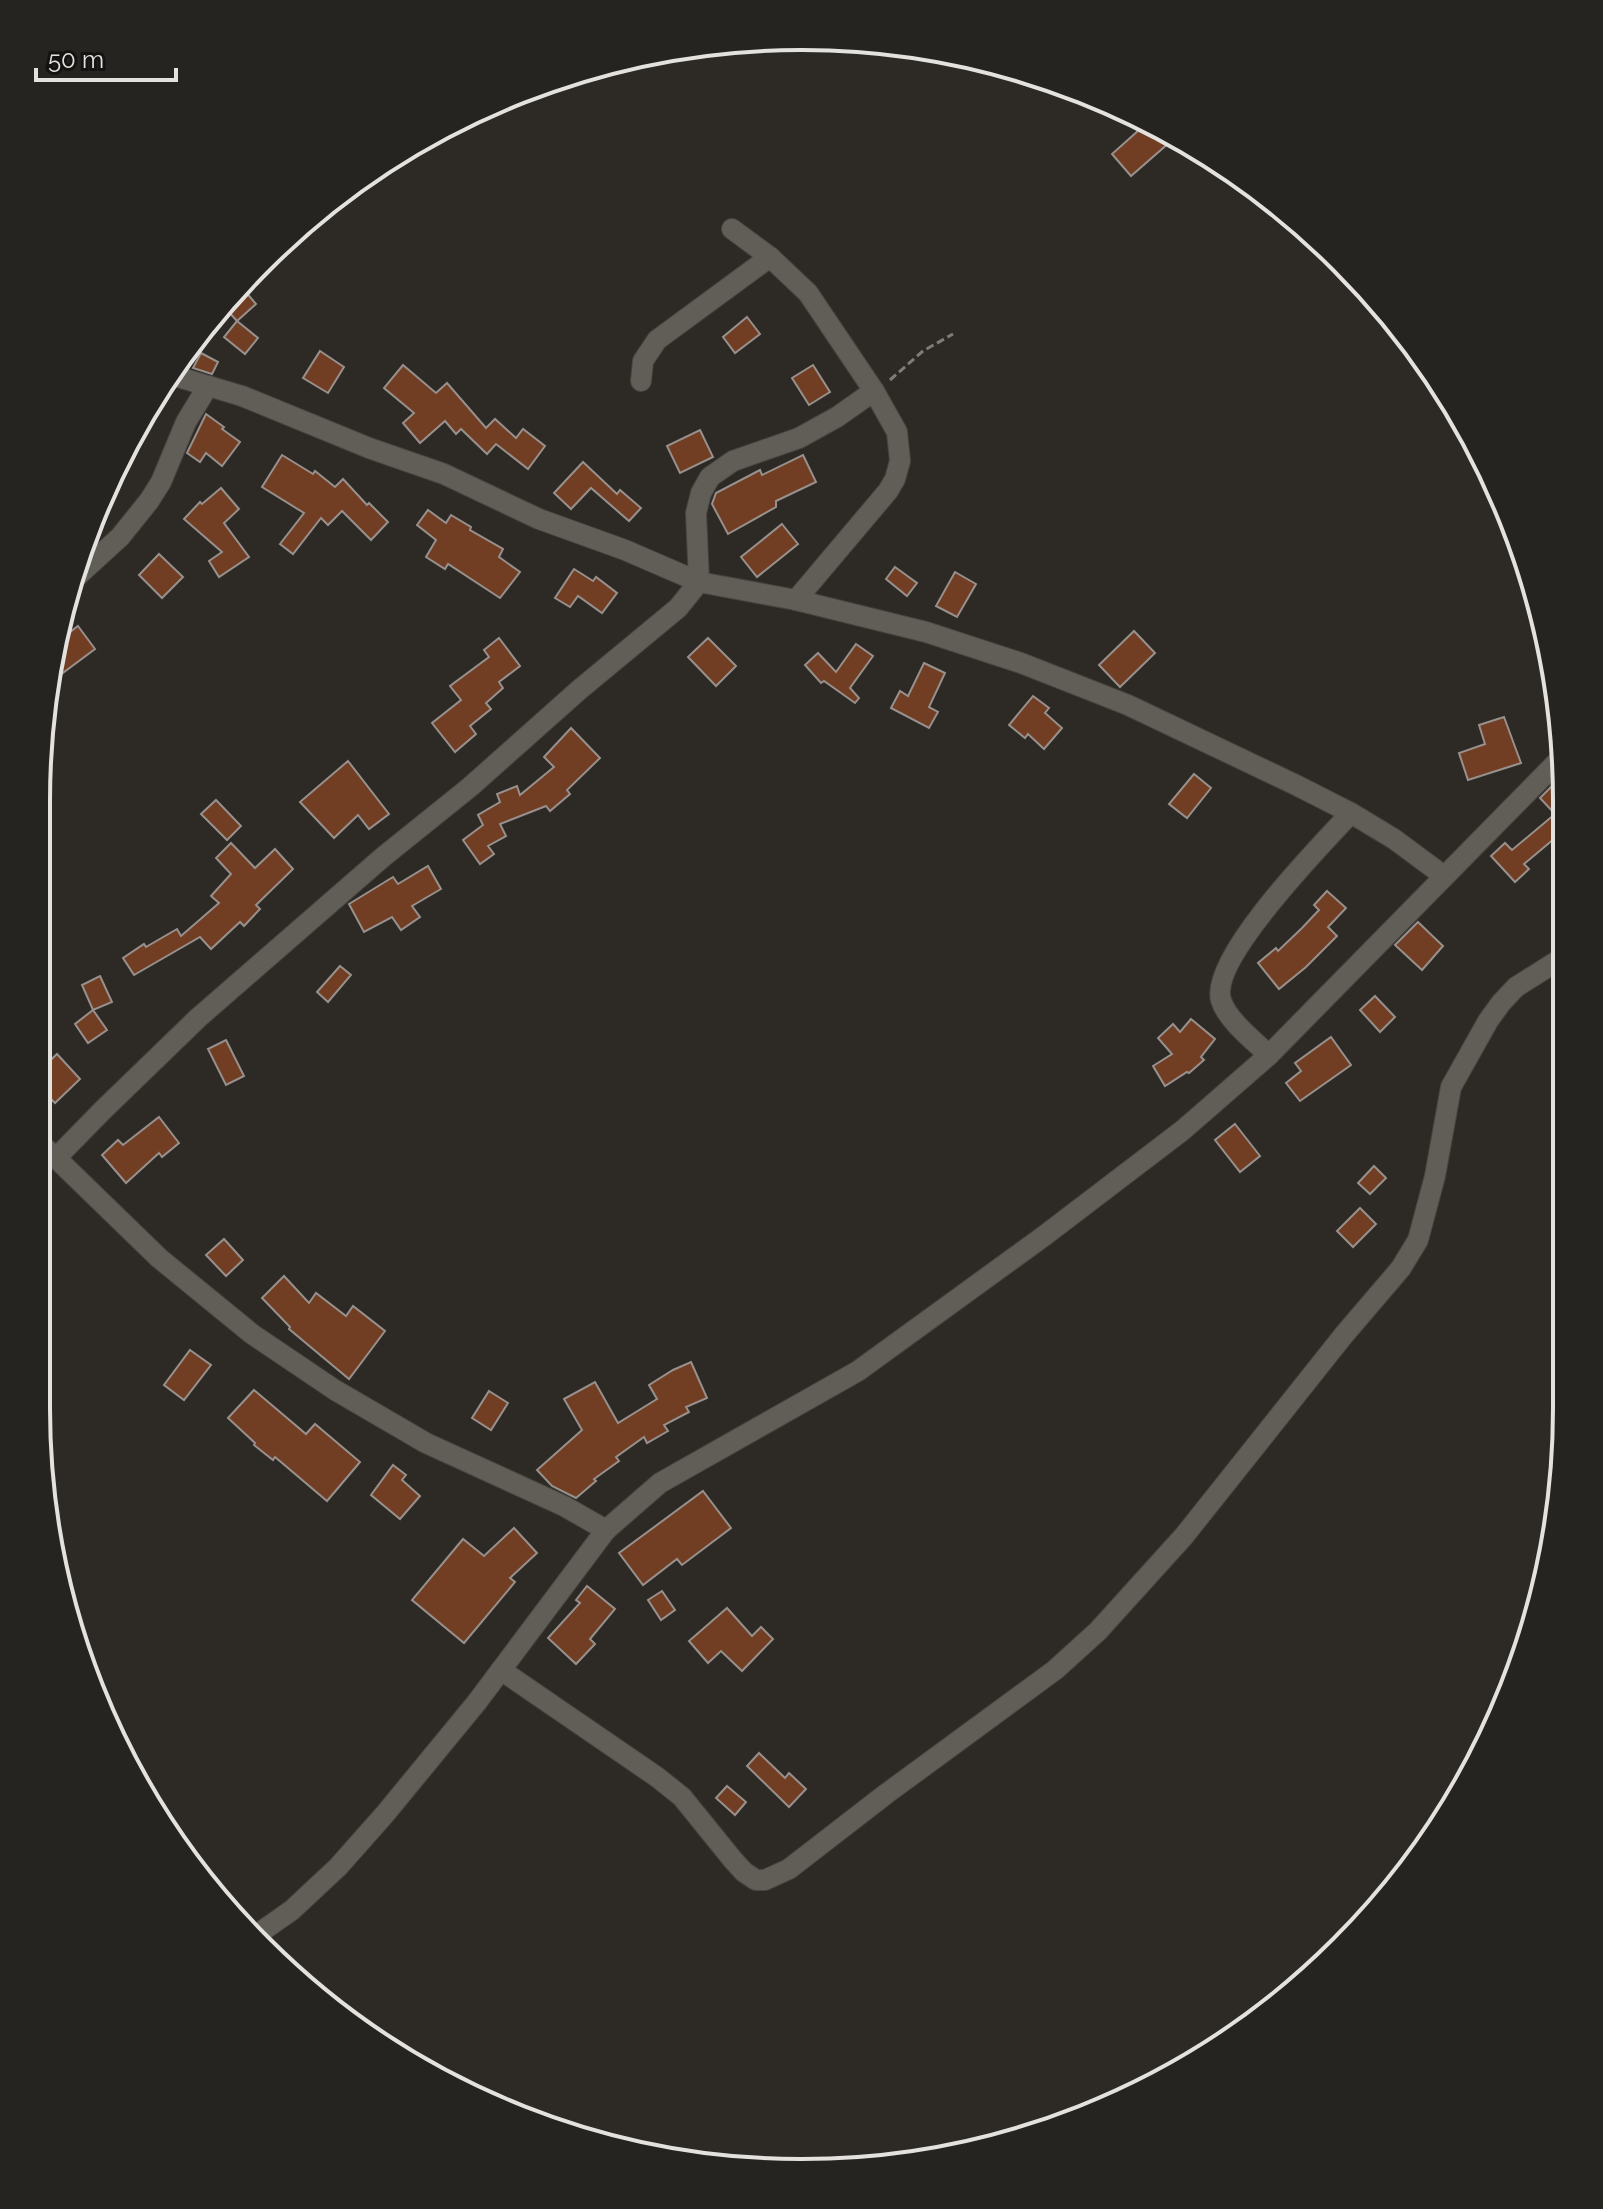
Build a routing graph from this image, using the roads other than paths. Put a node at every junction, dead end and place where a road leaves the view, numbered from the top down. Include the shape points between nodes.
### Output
1 (732, 229) dead end
2 (770, 257) junction
3 (181, 378) edge
4 (641, 381) dead end
5 (208, 386) junction
6 (874, 391) junction
7 (88, 566) edge
8 (699, 582) junction
9 (796, 600) junction
10 (1552, 767) edge
11 (1351, 813) junction
12 (1444, 876) junction
13 (1553, 964) edge
14 (1269, 1055) junction
15 (50, 1153) edge
16 (56, 1158) junction
17 (606, 1530) junction
18 (501, 1670) junction
19 (262, 1931) edge

1 - 2 street
2 - 4 street via 657,340 643,361
2 - 6 street via 808,293
3 - 5 street
5 - 7 street via 149,501
5 - 8 street via 444,474 539,519
6 - 8 street via 799,438 733,461 710,477 696,513
6 - 9 street via 897,432 900,461 895,479
8 - 9 street
8 - 16 street via 678,608 198,1018
9 - 11 street via 926,632 1034,668 1128,705
10 - 12 street
11 - 12 street
11 - 14 street via 1267,908 1225,970 1220,999 1233,1020
12 - 14 street
13 - 18 street via 1501,1003 1451,1087 1418,1240 1401,1268 1184,1536 1055,1670 789,1869 765,1880 744,1872 682,1797
14 - 17 street via 1183,1130 946,1308 858,1371 660,1483
15 - 16 street
16 - 17 street via 159,1258 252,1334 426,1443
17 - 18 street
18 - 19 street via 338,1867

